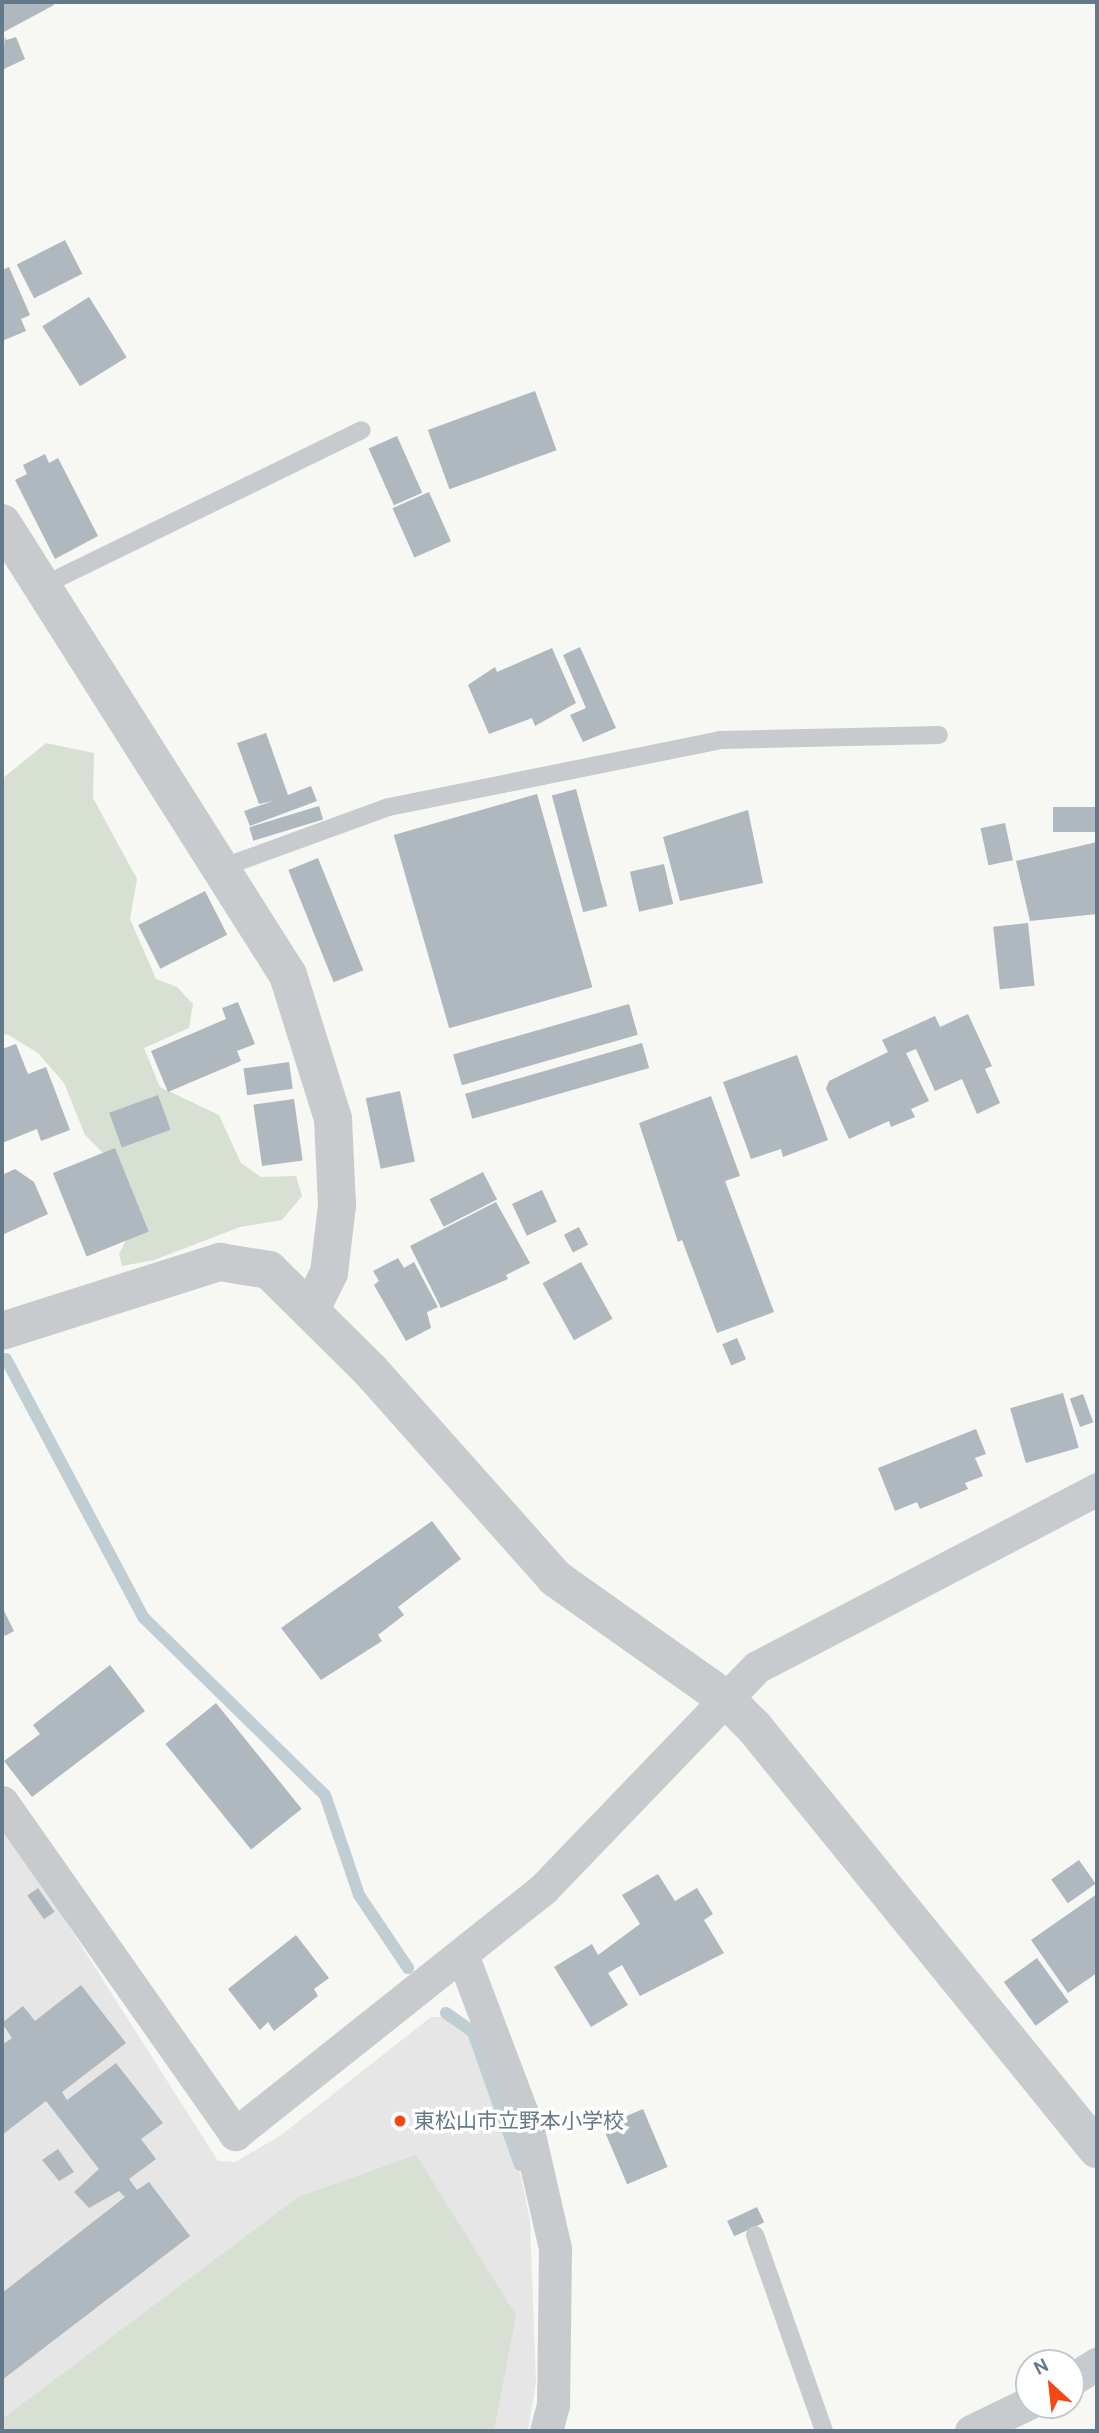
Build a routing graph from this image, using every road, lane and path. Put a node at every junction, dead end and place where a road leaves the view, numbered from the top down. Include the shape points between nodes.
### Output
1 (362, 430) dead end
2 (2, 523) edge
3 (38, 588) junction
4 (939, 735) dead end
5 (221, 868) junction
6 (311, 1309) junction
7 (2, 1331) edge
8 (1097, 1489) edge
9 (726, 1699) junction
10 (2, 1802) edge
11 (463, 1957) junction
12 (1097, 2148) edge
13 (755, 2235) dead end
14 (1015, 2410) edge
15 (546, 2431) edge
16 (824, 2431) edge
17 (971, 2431) edge

1 - 3 lane
2 - 3 street
3 - 5 street
4 - 5 lane via 720,740 388,807
5 - 6 street via 288,975 333,1119 337,1205 329,1273
6 - 7 street via 269,1270 220,1262
6 - 9 street via 555,1578
8 - 9 street via 875,1608 786,1648 757,1667
9 - 11 street via 543,1889
9 - 12 street
10 - 11 street via 234,2134
11 - 15 street via 527,2126 555,2248 553,2405
13 - 16 lane
14 - 17 street

